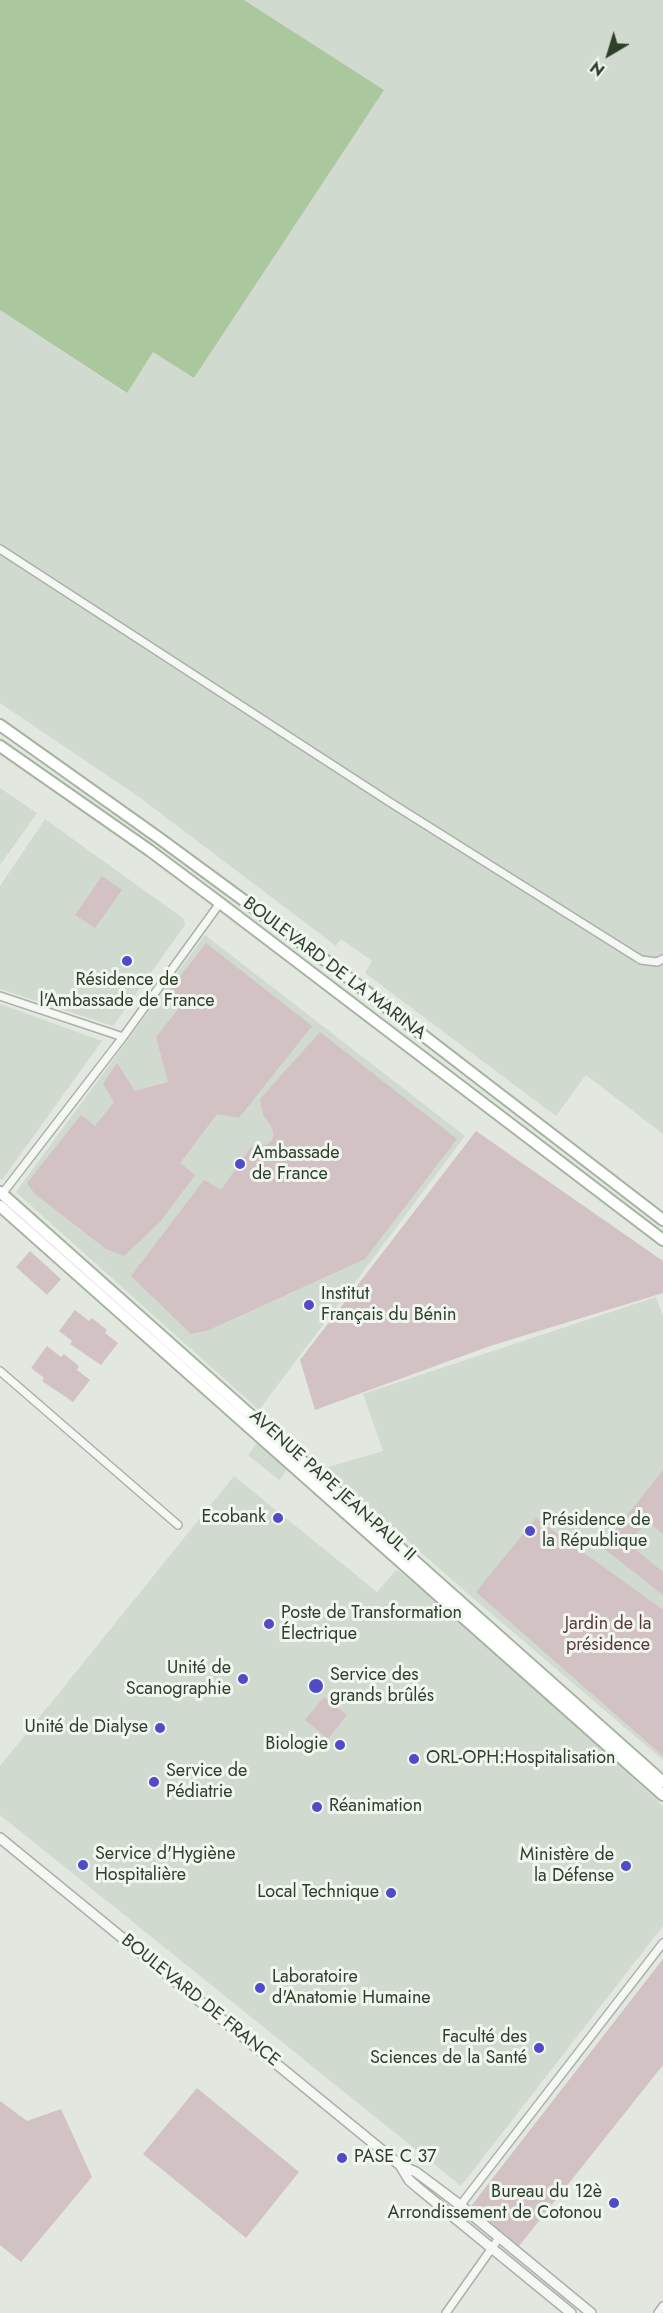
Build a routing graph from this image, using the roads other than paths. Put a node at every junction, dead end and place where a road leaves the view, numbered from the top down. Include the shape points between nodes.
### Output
1 (0, 549) edge
2 (0, 725) edge
3 (0, 746) edge
4 (220, 903) junction
5 (663, 959) edge
6 (0, 996) edge
7 (123, 1037) junction
8 (1, 1193) edge
9 (0, 1206) edge
10 (663, 1220) edge
11 (663, 1240) edge
12 (0, 1371) edge
13 (321, 1483) junction
14 (178, 1525) dead end
15 (663, 1782) edge
16 (663, 1794) edge
17 (0, 1838) edge
18 (663, 1943) edge
19 (400, 2165) junction
20 (460, 2205) junction
21 (452, 2216) junction
22 (499, 2238) junction
23 (492, 2248) junction
24 (663, 2306) edge
25 (446, 2313) edge
26 (571, 2313) edge
27 (591, 2313) edge
28 (658, 2313) edge

1 - 5 street via 388,801 642,960
2 - 10 main road, BOULEVARD DE LA MARINA via 333,966
3 - 4 main road, BOULEVARD DE LA MARINA
4 - 7 street
4 - 11 main road, BOULEVARD DE LA MARINA
6 - 7 street
7 - 8 street
8 - 13 main road, AVENUE PAPE JEAN-PAUL II
9 - 13 main road, AVENUE PAPE JEAN-PAUL II
12 - 14 street
13 - 15 main road, AVENUE PAPE JEAN-PAUL II
13 - 16 main road, AVENUE PAPE JEAN-PAUL II
17 - 19 street, BOULEVARD DE FRANCE
18 - 20 street
19 - 20 street, BOULEVARD DE FRANCE via 416,2172
19 - 21 street, BOULEVARD DE FRANCE via 409,2180
20 - 21 street
20 - 22 street, BOULEVARD DE FRANCE
21 - 23 street, BOULEVARD DE FRANCE
22 - 23 street
22 - 27 street, BOULEVARD DE FRANCE
23 - 25 street
23 - 26 street, BOULEVARD DE FRANCE
24 - 28 street

